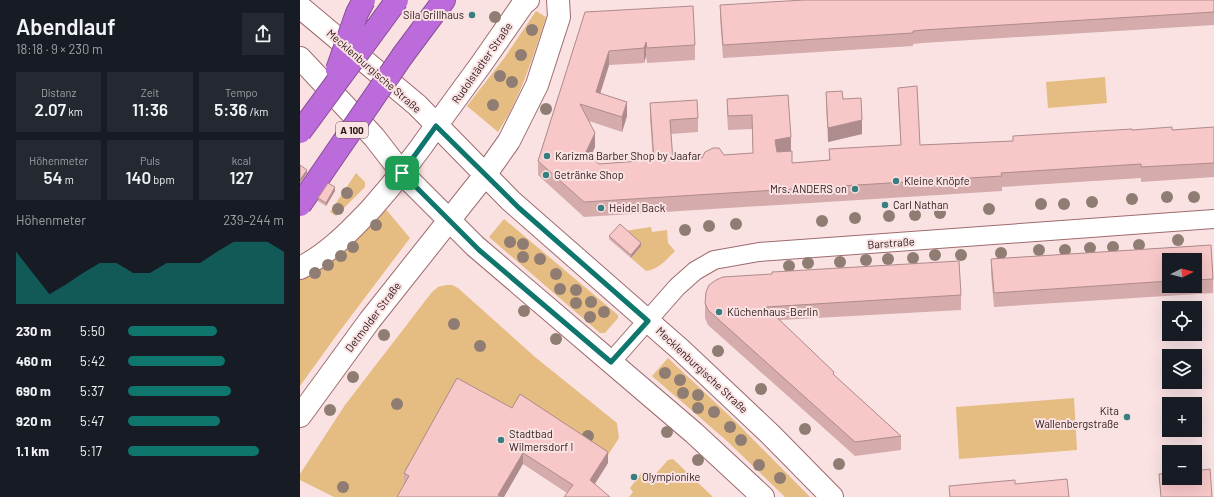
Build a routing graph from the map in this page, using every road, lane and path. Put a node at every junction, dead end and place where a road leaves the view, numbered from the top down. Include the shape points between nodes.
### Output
1 (364, 0) edge
2 (397, 0) edge
3 (444, 0) edge
4 (528, 0) edge
5 (558, 0) edge
6 (300, 8) edge
7 (300, 58) edge
8 (331, 88) junction
9 (436, 126) junction
10 (300, 132) edge
11 (402, 173) junction
12 (486, 176) junction
13 (300, 204) edge
14 (1214, 219) edge
15 (449, 221) junction
16 (300, 268) edge
17 (648, 321) junction
18 (611, 362) junction
19 (300, 416) edge
20 (763, 497) edge
21 (832, 497) edge

1 - 8 highway, bridge
2 - 8 highway, bridge
3 - 13 highway, A 100, bridge via 403,54
4 - 9 main road, Rudolstädter Straße
5 - 12 main road via 559,18 537,85 509,141
6 - 9 main road, Mecklenburgische Straße via 412,101
7 - 11 main road via 374,137
8 - 10 highway, bridge
9 - 11 main road
9 - 12 main road, Mecklenburgische Straße
11 - 15 main road
11 - 16 main road via 347,235
12 - 15 main road
12 - 17 main road, Mecklenburgische Straße
14 - 17 street, Barstraße via 745,254 714,260 695,270
15 - 18 main road via 479,250
15 - 19 main road, Detmolder Straße via 370,320
17 - 18 street, Barstraße
17 - 21 main road, Mecklenburgische Straße via 765,429
18 - 20 main road via 694,432

